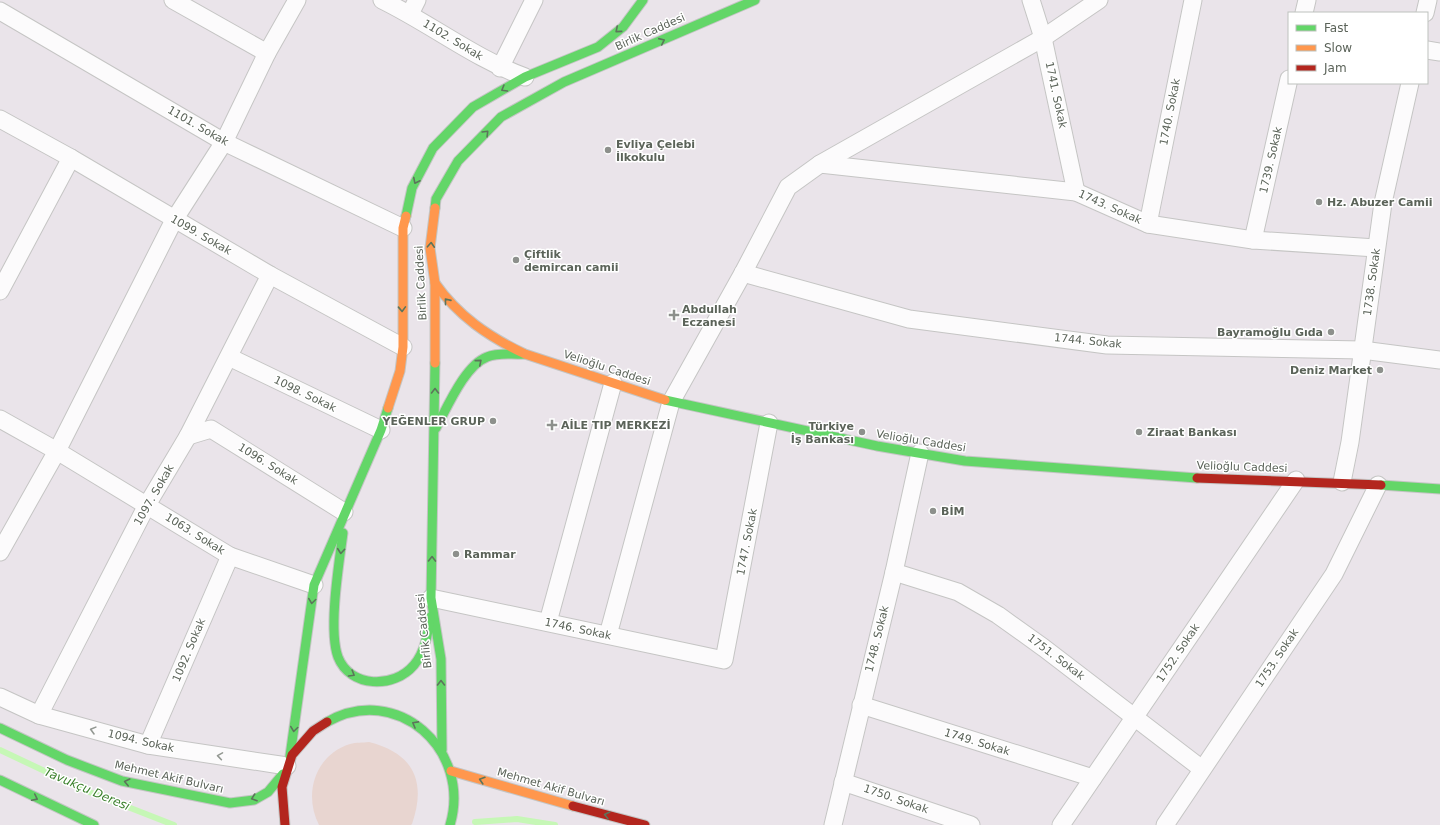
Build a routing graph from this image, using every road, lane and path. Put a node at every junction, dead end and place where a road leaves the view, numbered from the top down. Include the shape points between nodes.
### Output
1 (173, 0) edge
2 (297, 0) edge
3 (382, 0) edge
4 (534, 0) edge
5 (643, 0) edge
6 (755, 0) edge
7 (1031, 0) edge
8 (1099, 0) edge
9 (1193, 0) edge
10 (1307, 0) edge
11 (1428, 0) edge
12 (414, 7) edge
13 (716, 8) dead end
14 (0, 11) edge
15 (1304, 12) edge
16 (1425, 12) edge
17 (706, 21) junction
18 (1043, 38) junction
19 (1428, 50) edge
20 (1440, 52) edge
21 (267, 53) junction
22 (500, 68) junction
23 (525, 77) junction
24 (1288, 83) edge
25 (1410, 84) edge
26 (0, 119) edge
27 (224, 142) junction
28 (71, 158) junction
29 (820, 164) junction
30 (1076, 192) junction
31 (174, 220) junction
32 (1148, 224) junction
33 (403, 228) junction
34 (1253, 240) junction
35 (1376, 248) junction
36 (743, 273) junction
37 (270, 275) junction
38 (435, 283) junction
39 (0, 291) edge
40 (404, 347) junction
41 (1362, 350) junction
42 (525, 354) junction
43 (229, 357) junction
44 (1440, 360) edge
45 (613, 383) junction
46 (671, 402) junction
47 (0, 418) edge
48 (769, 423) junction
49 (381, 430) junction
50 (435, 430) junction
51 (188, 436) junction
52 (57, 451) junction
53 (920, 453) junction
54 (1296, 480) junction
55 (1342, 482) junction
56 (1378, 485) junction
57 (1440, 489) edge
58 (147, 505) junction
59 (344, 512) junction
60 (0, 552) edge
61 (230, 556) junction
62 (894, 572) junction
63 (314, 585) junction
64 (432, 598) junction
65 (548, 622) junction
66 (608, 635) junction
67 (724, 660) joint
68 (0, 697) edge
69 (861, 705) junction
70 (39, 715) junction
71 (1134, 717) junction
72 (0, 728) edge
73 (148, 745) junction
74 (442, 750) junction
75 (287, 765) junction
76 (1202, 769) junction
77 (452, 771) junction
78 (1092, 778) junction
79 (0, 780) edge
80 (843, 782) junction
81 (282, 812) junction
82 (94, 825) edge
83 (277, 825) edge
84 (285, 825) edge
85 (450, 825) edge
86 (645, 825) edge
87 (832, 825) edge
88 (971, 825) edge
89 (1060, 825) edge
90 (1165, 825) edge

1 - 21 street
2 - 21 street
3 - 12 street, 1102. Sokak
4 - 22 street
5 -> 23 main road, Birlik Caddesi via 623,26 598,47
6 - 17 main road, Birlik Caddesi
7 - 18 street, 1741. Sokak
8 - 18 street
9 - 32 street, 1740. Sokak
10 - 15 street
11 - 16 street
12 - 22 street, 1102. Sokak
13 - 17 main road
14 - 27 street, 1101. Sokak
38 -> 17 main road, Birlik Caddesi via 430,248 436,199 458,161 502,117 564,82
18 - 29 street
18 - 30 street, 1741. Sokak
19 - 20 street
21 - 27 street
22 - 23 street, 1102. Sokak
23 -> 33 main road, Birlik Caddesi via 473,107 433,148 412,188
24 - 34 street, 1739. Sokak
25 - 35 street, 1738. Sokak via 1383,203
26 - 28 street, 1099. Sokak
27 - 31 street
27 - 33 street, 1101. Sokak
28 - 31 street, 1099. Sokak
28 - 39 street
29 - 30 street, 1743. Sokak
29 - 36 street via 788,187
30 - 32 street, 1743. Sokak
31 - 37 street, 1099. Sokak
31 - 52 street
32 - 34 street, 1743. Sokak
33 -> 40 main road, Birlik Caddesi
34 - 35 street, 1743. Sokak
35 - 41 street, 1738. Sokak
36 - 41 street, 1744. Sokak via 910,319 1107,345
36 - 46 street
37 - 40 street, 1099. Sokak
37 - 43 street, 1097. Sokak
42 -> 38 main road, Velioğlu Caddesi via 510,348 459,315 445,300
50 -> 38 main road, Birlik Caddesi
40 - 49 main road, Birlik Caddesi via 400,371
41 - 44 street, 1744. Sokak
41 - 55 street, 1738. Sokak
42 - 45 main road, Velioğlu Caddesi
50 -> 42 main road via 457,389 475,365 486,357
43 - 49 street, 1098. Sokak
43 - 51 street, 1097. Sokak
45 - 46 main road, Velioğlu Caddesi
45 - 65 street
46 - 48 main road, Velioğlu Caddesi
46 - 66 street
47 - 52 street, 1063. Sokak
48 - 53 main road, Velioğlu Caddesi
48 - 67 street, 1747. Sokak
49 - 59 main road, Birlik Caddesi
64 -> 50 main road, Birlik Caddesi
51 - 58 street, 1097. Sokak
51 - 59 street, 1096. Sokak via 211,429
52 - 58 street, 1063. Sokak
52 - 60 street
53 - 54 main road, Velioğlu Caddesi via 965,460 1189,477
53 - 62 street, 1748. Sokak
54 - 55 main road, Velioğlu Caddesi
54 - 71 street, 1752. Sokak
55 - 56 main road, Velioğlu Caddesi
56 - 57 main road, Velioğlu Caddesi
56 - 76 street, 1753. Sokak via 1334,574
58 - 61 street, 1063. Sokak
58 - 70 street, 1097. Sokak
59 - 63 main road, Birlik Caddesi
59 -> 64 main road via 334,630 337,656 348,672 366,682 384,683 410,670 419,657 429,629
61 - 63 street, 1063. Sokak
61 - 73 street, 1092. Sokak
62 - 69 street, 1748. Sokak
62 - 71 street, 1751. Sokak via 958,592 998,615
63 -> 75 main road, Birlik Caddesi
64 - 65 street, 1746. Sokak
74 -> 64 main road, Birlik Caddesi via 441,659
65 - 66 street, 1746. Sokak
66 - 67 street, 1746. Sokak
68 - 70 street, 1094. Sokak
69 - 78 street, 1749. Sokak
69 - 80 street, 1748. Sokak
73 -> 70 street, 1094. Sokak
71 - 76 street, 1751. Sokak
71 - 78 street, 1752. Sokak
75 -> 72 main road, Mehmet Akif Bulvarı via 268,792 254,800 230,803 122,781 68,760
75 -> 73 street, 1094. Sokak
74 -> 75 main road, Mehmet Akif Bulvarı via 418,724 391,712 361,709 333,716 308,733
74 - 77 main road
75 - 81 main road, Birlik Caddesi via 280,793
76 - 90 street, 1753. Sokak
77 - 85 main road via 455,790 454,816
86 -> 77 main road, Mehmet Akif Bulvarı
78 - 89 street, 1752. Sokak
79 -> 82 main road
80 - 87 street, 1748. Sokak
80 - 88 street, 1750. Sokak
81 - 83 main road
81 - 84 main road, Birlik Caddesi

